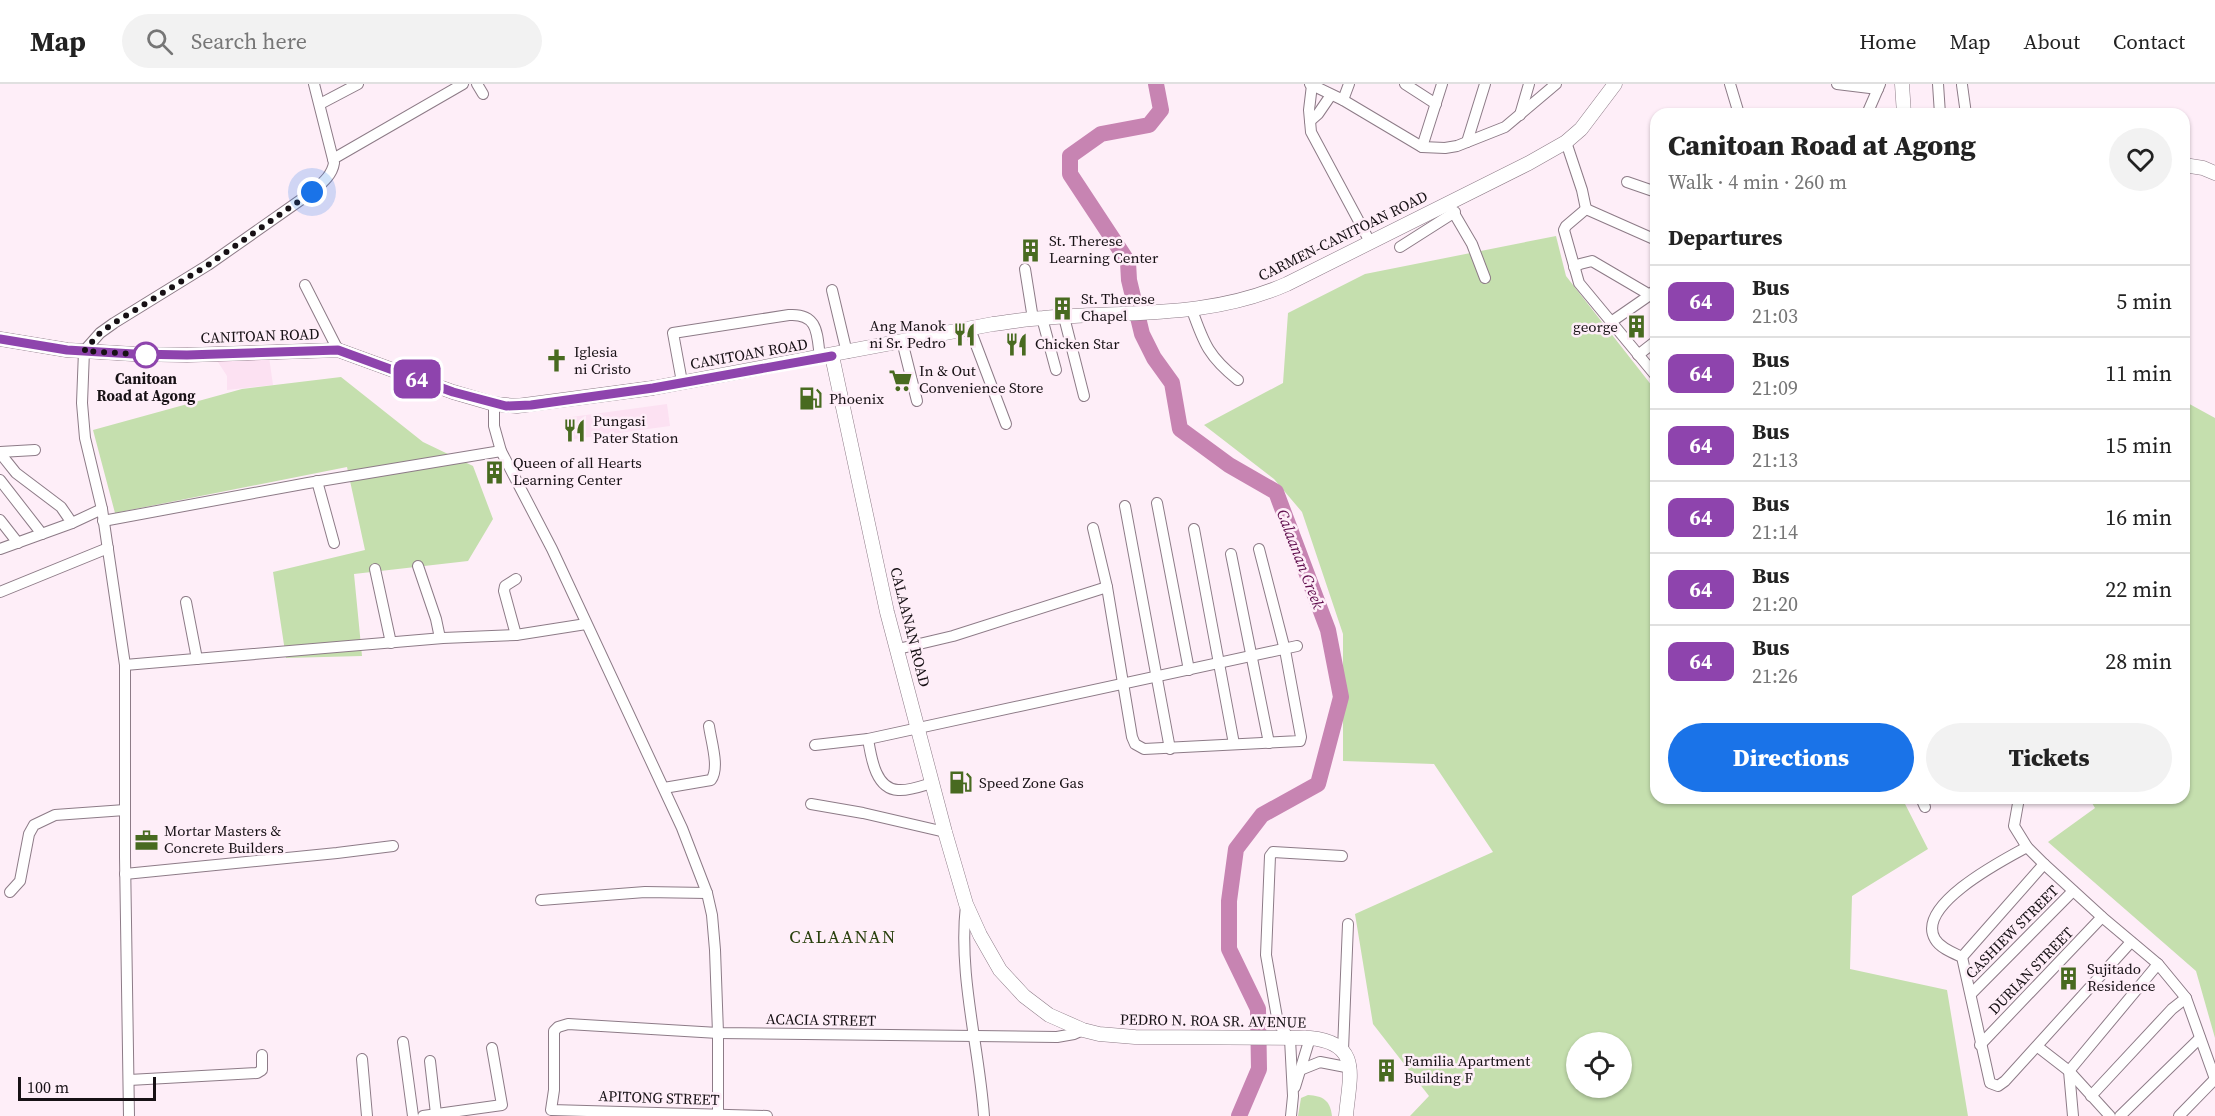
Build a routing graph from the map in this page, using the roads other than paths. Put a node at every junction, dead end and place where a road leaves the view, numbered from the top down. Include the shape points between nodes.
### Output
1 (314, 84) edge
2 (358, 84) edge
3 (463, 84) edge
4 (477, 84) edge
5 (1311, 84) edge
6 (1349, 84) edge
7 (1406, 84) edge
8 (1442, 84) edge
9 (1485, 84) edge
10 (1529, 84) edge
11 (1556, 84) edge
12 (1615, 84) edge
13 (1730, 84) edge
14 (1837, 84) edge
15 (1902, 84) edge
16 (1938, 84) edge
17 (1962, 85) edge
18 (1879, 86) edge
19 (483, 94) dead end
20 (1331, 95) junction
21 (1343, 100) junction
22 (320, 104) junction
23 (1436, 104) junction
24 (1738, 108) edge
25 (1870, 108) edge
26 (1904, 108) edge
27 (1940, 108) edge
28 (1965, 108) edge
29 (1519, 117) junction
30 (1310, 121) junction
31 (1467, 142) junction
32 (1566, 142) junction
33 (1422, 147) junction
34 (333, 159) junction
35 (2190, 166) edge
36 (2215, 173) edge
37 (1627, 182) dead end
38 (1650, 190) edge
39 (1451, 208) junction
40 (1587, 209) junction
41 (1650, 237) edge
42 (1370, 242) junction
43 (1400, 247) dead end
44 (1574, 267) junction
45 (1025, 269) dead end
46 (1485, 278) dead end
47 (305, 285) dead end
48 (832, 290) dead end
49 (1650, 290) edge
50 (1650, 294) edge
51 (1192, 310) junction
52 (1064, 317) junction
53 (1037, 318) junction
54 (1611, 322) junction
55 (970, 328) junction
56 (0, 339) edge
57 (902, 341) junction
58 (1650, 346) edge
59 (338, 350) junction
60 (84, 351) junction
61 (847, 353) junction
62 (1638, 355) junction
63 (826, 357) junction
64 (1056, 369) dead end
65 (1650, 369) edge
66 (1238, 380) dead end
67 (682, 382) junction
68 (1084, 396) dead end
69 (917, 401) dead end
70 (494, 404) junction
71 (1006, 424) dead end
72 (35, 450) dead end
73 (501, 451) junction
74 (0, 453) edge
75 (0, 480) edge
76 (317, 481) junction
77 (1157, 503) dead end
78 (1125, 506) dead end
79 (102, 509) junction
80 (0, 520) edge
81 (103, 521) junction
82 (72, 523) junction
83 (1093, 528) dead end
84 (1194, 529) dead end
85 (42, 534) junction
86 (18, 543) junction
87 (334, 543) dead end
88 (108, 548) junction
89 (0, 549) edge
90 (1260, 549) dead end
91 (1231, 554) dead end
92 (418, 566) dead end
93 (375, 569) dead end
94 (516, 579) dead end
95 (1107, 587) junction
96 (0, 592) edge
97 (186, 602) dead end
98 (586, 624) junction
99 (516, 635) junction
100 (440, 638) junction
101 (391, 643) junction
102 (1297, 646) dead end
103 (898, 649) junction
104 (1285, 650) junction
105 (1253, 657) junction
106 (197, 659) junction
107 (1221, 663) junction
108 (125, 664) junction
109 (1189, 670) junction
110 (1156, 677) junction
111 (1123, 685) junction
112 (709, 726) dead end
113 (918, 728) junction
114 (867, 739) junction
115 (1269, 742) junction
116 (1234, 744) junction
117 (815, 745) dead end
118 (1170, 749) junction
119 (932, 783) junction
120 (664, 788) junction
121 (811, 804) dead end
122 (2018, 804) edge
123 (124, 810) junction
124 (945, 832) junction
125 (393, 846) dead end
126 (2027, 847) junction
127 (1342, 856) dead end
128 (2044, 864) junction
129 (125, 874) junction
130 (2073, 891) junction
131 (10, 892) dead end
132 (707, 893) junction
133 (541, 900) dead end
134 (966, 904) junction
135 (2102, 918) junction
136 (1348, 924) dead end
137 (2131, 942) junction
138 (1962, 957) junction
139 (2158, 964) junction
140 (1971, 994) junction
141 (2186, 998) junction
142 (1083, 1030) junction
143 (718, 1033) junction
144 (974, 1037) junction
145 (1310, 1038) junction
146 (2200, 1038) junction
147 (1284, 1039) junction
148 (403, 1042) dead end
149 (1980, 1045) junction
150 (2038, 1047) junction
151 (492, 1048) dead end
152 (1343, 1050) junction
153 (262, 1055) dead end
154 (362, 1059) dead end
155 (430, 1061) dead end
156 (1351, 1068) junction
157 (1300, 1070) junction
158 (2069, 1071) junction
159 (2215, 1079) edge
160 (129, 1080) junction
161 (1293, 1096) junction
162 (2091, 1096) junction
163 (551, 1110) joint
164 (436, 1113) junction
165 (449, 1114) edge
166 (129, 1116) edge
167 (367, 1116) edge
168 (413, 1116) edge
169 (423, 1116) edge
170 (718, 1116) edge
171 (767, 1116) edge
172 (984, 1116) edge
173 (1291, 1116) edge
174 (1346, 1116) edge
175 (2073, 1116) edge
176 (2110, 1116) edge
177 (2120, 1116) edge
178 (2179, 1116) edge

1 - 22 street
2 - 22 street
3 - 34 street
4 - 19 street
5 - 20 street
5 - 30 street
6 - 21 street
7 - 23 street
8 - 23 street
9 - 31 street
10 - 29 street
11 - 29 street
12 - 32 main road, CARMEN-CANITOAN ROAD via 1581,129
13 - 24 street
14 - 18 street
15 - 26 main road
16 - 27 street
17 - 28 street
18 - 25 street
20 - 21 street
20 - 30 street
21 - 33 street
22 - 34 street
23 - 33 street
29 - 31 street
30 - 42 street via 1315,143
31 - 33 street via 1444,148
32 - 39 main road, CARMEN-CANITOAN ROAD
32 - 40 street
34 - 60 street via 331,173 312,192 208,265 114,323
35 - 36 main road
37 - 38 street
39 - 42 main road, CARMEN-CANITOAN ROAD
39 - 43 street
39 - 46 street via 1479,258
40 - 41 street
40 - 44 street via 1564,230
42 - 51 main road, CARMEN-CANITOAN ROAD via 1269,292 1245,301
44 - 49 street via 1592,261
44 - 54 street via 1579,283
45 - 53 street
47 - 59 street
48 - 61 street
50 - 54 street
51 - 52 main road, CARMEN-CANITOAN ROAD
51 - 66 street via 1212,356
52 - 53 main road, CARMEN-CANITOAN ROAD
52 - 68 street
53 - 55 main road, CARMEN-CANITOAN ROAD
53 - 64 street
54 - 62 street
55 - 57 main road, CARMEN-CANITOAN ROAD
55 - 71 street
56 - 60 main road, CANITOAN ROAD
57 - 61 main road, CARMEN-CANITOAN ROAD
57 - 69 street
58 - 62 street
59 - 60 main road, CANITOAN ROAD via 187,355
59 - 70 main road, CANITOAN ROAD
60 - 79 street via 85,438
61 - 63 main road, CARMEN-CANITOAN ROAD
62 - 65 street
63 - 67 main road, CANITOAN ROAD
63 - 67 street via 814,325 803,315 673,333
63 - 103 main road, CALAANAN ROAD
67 - 70 main road, CANITOAN ROAD via 531,405
70 - 73 street via 494,426
72 - 74 street
73 - 76 street
73 - 98 street
74 - 82 street via 16,473 61,507
75 - 85 street
76 - 81 street
76 - 87 street
77 - 109 street
78 - 110 street
79 - 81 street
79 - 82 street
80 - 86 street
81 - 88 street
82 - 85 street
83 - 95 street
84 - 107 street
85 - 86 street
86 - 89 street
88 - 96 street
88 - 108 street
90 - 104 street
91 - 105 street
92 - 100 street
93 - 101 street
94 - 99 street via 504,591
95 - 103 street via 953,636
95 - 111 street
97 - 106 street
98 - 99 street
98 - 120 street
99 - 100 street
100 - 101 street
101 - 106 street
102 - 104 street
103 - 113 main road, CALAANAN ROAD
104 - 105 street
104 - 115 street via 1301,739
105 - 107 street
105 - 115 street
106 - 108 street
107 - 109 street
107 - 116 street
108 - 123 street
109 - 110 street
110 - 111 street
110 - 118 street
111 - 113 street
111 - 118 street via 1135,744 1144,749
112 - 120 street via 715,767 711,780
113 - 114 street
113 - 119 main road, CALAANAN ROAD
114 - 117 street
114 - 119 street via 877,775 890,787 899,790
115 - 116 street
116 - 118 street
119 - 124 main road, CALAANAN ROAD
120 - 132 street
121 - 124 street
122 - 126 street via 2014,826
123 - 129 street
123 - 131 street via 55,814 34,825 20,881
124 - 134 main road, CALAANAN ROAD
125 - 129 street
126 - 128 street
126 - 138 street via 1965,883 1938,913 1932,924 1934,939
127 - 147 street via 1273,852 1270,856 1266,955
128 - 130 street
128 - 138 street
129 - 160 street
130 - 135 street
130 - 140 street, CASHIEW STREET
132 - 133 street via 645,892
132 - 143 street via 715,950
134 - 142 main road, PEDRO N. ROA SR. AVENUE via 990,955 1011,984 1049,1015
134 - 144 street via 964,938
135 - 137 street
135 - 149 street, DURIAN STREET
136 - 152 street
137 - 139 street
137 - 150 street
138 - 140 street
139 - 141 street
139 - 158 street
140 - 149 street
141 - 146 street
141 - 162 street
142 - 144 street, ACACIA STREET via 1057,1037
142 - 147 main road, PEDRO N. ROA SR. AVENUE via 1135,1037
143 - 144 street, ACACIA STREET
143 - 163 street, ACACIA STREET via 568,1024 558,1027 553,1036
143 - 170 street
144 - 172 street
145 - 147 main road, PEDRO N. ROA SR. AVENUE
145 - 152 main road, PEDRO N. ROA SR. AVENUE via 1325,1040
145 - 157 street
146 - 159 street
146 - 177 street
147 - 161 street
148 - 168 street
149 - 150 street via 1990,1083 1998,1086
150 - 158 street
151 - 165 street via 502,1105
152 - 156 main road
153 - 160 street via 262,1070 257,1073
154 - 167 street
155 - 164 street
156 - 157 street via 1320,1062
156 - 174 main road
157 - 161 street
158 - 162 street
158 - 175 street
159 - 178 street
160 - 166 street
161 - 173 street
162 - 176 street
163 - 170 street, APITONG STREET
164 - 165 street
164 - 169 street
170 - 171 street, APITONG STREET

